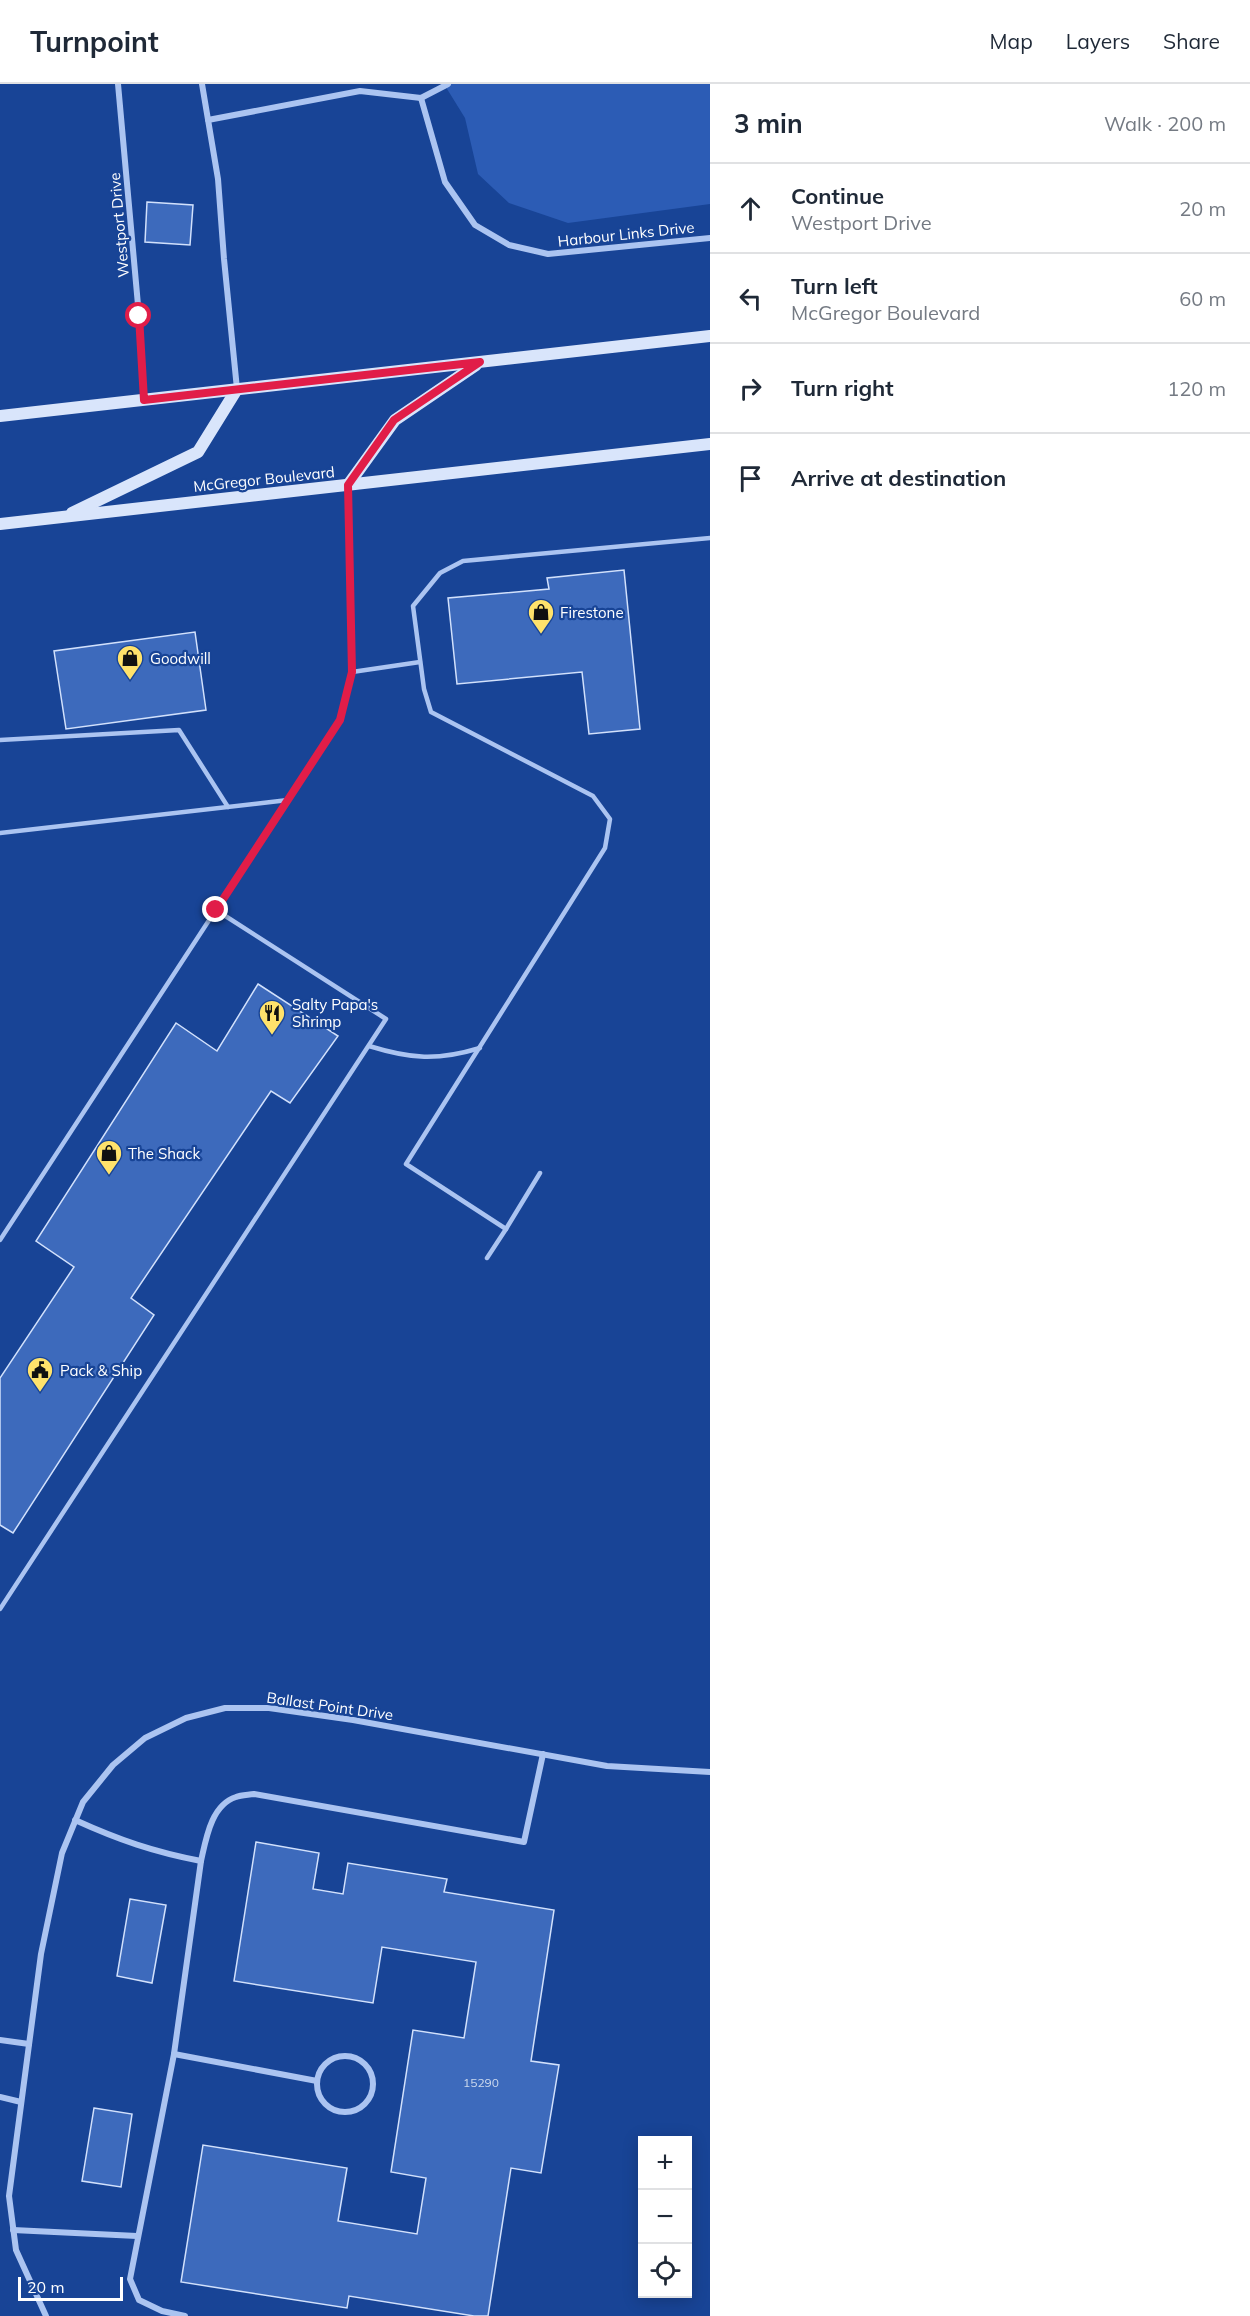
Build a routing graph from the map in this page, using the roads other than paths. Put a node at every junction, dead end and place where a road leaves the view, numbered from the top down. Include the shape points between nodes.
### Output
1 (118, 84) edge
2 (202, 84) edge
3 (448, 84) edge
4 (421, 98) junction
5 (208, 120) junction
6 (710, 238) edge
7 (710, 336) edge
8 (480, 362) junction
9 (237, 389) junction
10 (144, 400) junction
11 (0, 416) edge
12 (710, 444) edge
13 (348, 485) junction
14 (62, 517) junction
15 (0, 524) edge
16 (710, 538) edge
17 (420, 662) junction
18 (352, 672) junction
19 (0, 740) edge
20 (288, 800) junction
21 (228, 807) junction
22 (0, 833) edge
23 (216, 910) junction
24 (369, 1046) junction
25 (480, 1048) junction
26 (540, 1173) dead end
27 (506, 1229) junction
28 (0, 1240) edge
29 (487, 1258) dead end
30 (0, 1609) edge
31 (543, 1754) junction
32 (710, 1772) edge
33 (75, 1820) junction
34 (201, 1861) junction
35 (0, 2040) edge
36 (29, 2044) junction
37 (174, 2054) junction
38 (317, 2081) junction
39 (0, 2097) edge
40 (21, 2102) junction
41 (13, 2230) junction
42 (137, 2236) junction
43 (46, 2316) edge
44 (185, 2316) edge

1 - 10 street, Westport Drive
2 - 5 street
3 - 4 street
4 - 5 street via 360,91
4 - 6 street, Harbour Links Drive via 445,182 475,225 509,245 548,254
5 - 9 street via 218,179
7 - 8 main road
8 - 9 main road
8 - 13 main road via 394,420
9 - 10 main road
9 - 14 main road via 198,452
10 - 11 main road
12 - 13 main road, McGregor Boulevard
13 - 14 main road, McGregor Boulevard
13 - 18 lane
14 - 15 main road, McGregor Boulevard
16 - 17 lane via 463,561 440,573 413,606
17 - 18 lane
17 - 25 lane via 431,712 593,796 610,819 605,848
18 - 20 lane via 340,720
19 - 21 lane via 179,730
20 - 21 lane
20 - 23 lane
21 - 22 lane
23 - 24 lane via 386,1019
23 - 28 lane
24 - 25 lane via 425,1058 454,1056
24 - 30 lane
25 - 27 lane via 406,1164
26 - 27 lane
27 - 29 lane
31 - 32 street, Ballast Point Drive via 607,1766
31 - 33 street, Ballast Point Drive via 270,1708 225,1708 186,1718 145,1738 113,1764 83,1802
31 - 34 street via 524,1842 254,1794 233,1798 217,1813 207,1830
33 - 34 street via 129,1843
33 - 36 street, Ballast Point Drive via 59,1864
34 - 37 street
35 - 36 street
36 - 40 street, Ballast Point Drive
37 - 38 street
37 - 42 street
38 - 38 street via 328,2106 346,2112 363,2106 373,2088 368,2067 355,2057 333,2058 325,2064
39 - 40 street
40 - 41 street, Ballast Point Drive via 9,2196
41 - 42 street
41 - 43 street, Ballast Point Drive via 16,2250
42 - 44 street via 130,2279 139,2300

